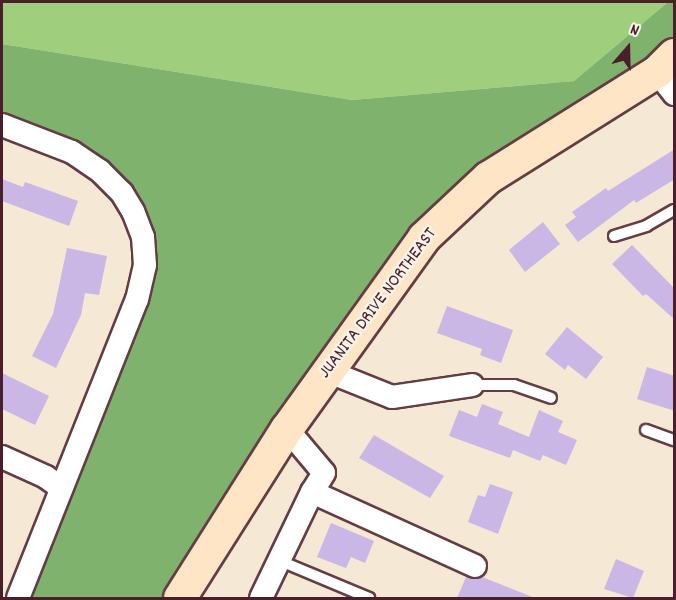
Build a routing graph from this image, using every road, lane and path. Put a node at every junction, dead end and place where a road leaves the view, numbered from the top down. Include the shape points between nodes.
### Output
1 (669, 74) edge
2 (2, 125) edge
3 (675, 210) edge
4 (614, 236) dead end
5 (327, 371) junction
6 (472, 385) joint
7 (551, 398) dead end
8 (287, 429) junction
9 (646, 430) dead end
10 (675, 440) edge
11 (2, 457) edge
12 (61, 489) junction
13 (312, 492) junction
14 (277, 559) junction
15 (475, 566) dead end
16 (18, 598) edge
17 (180, 598) edge
18 (261, 598) edge
19 (369, 598) edge

1 - 5 main road, JUANITA DRIVE NORTHEAST via 488,178 424,238
2 - 12 street via 72,152 100,171 122,193 142,237 145,265 137,299
3 - 4 lane via 646,226
5 - 6 street via 392,397
5 - 8 main road, JUANITA DRIVE NORTHEAST
6 - 7 lane via 514,385
8 - 13 street via 324,473
8 - 17 main road, JUANITA DRIVE NORTHEAST
9 - 10 lane
11 - 12 street via 46,477
12 - 16 street
13 - 14 street
13 - 15 street
14 - 18 street
14 - 19 lane

